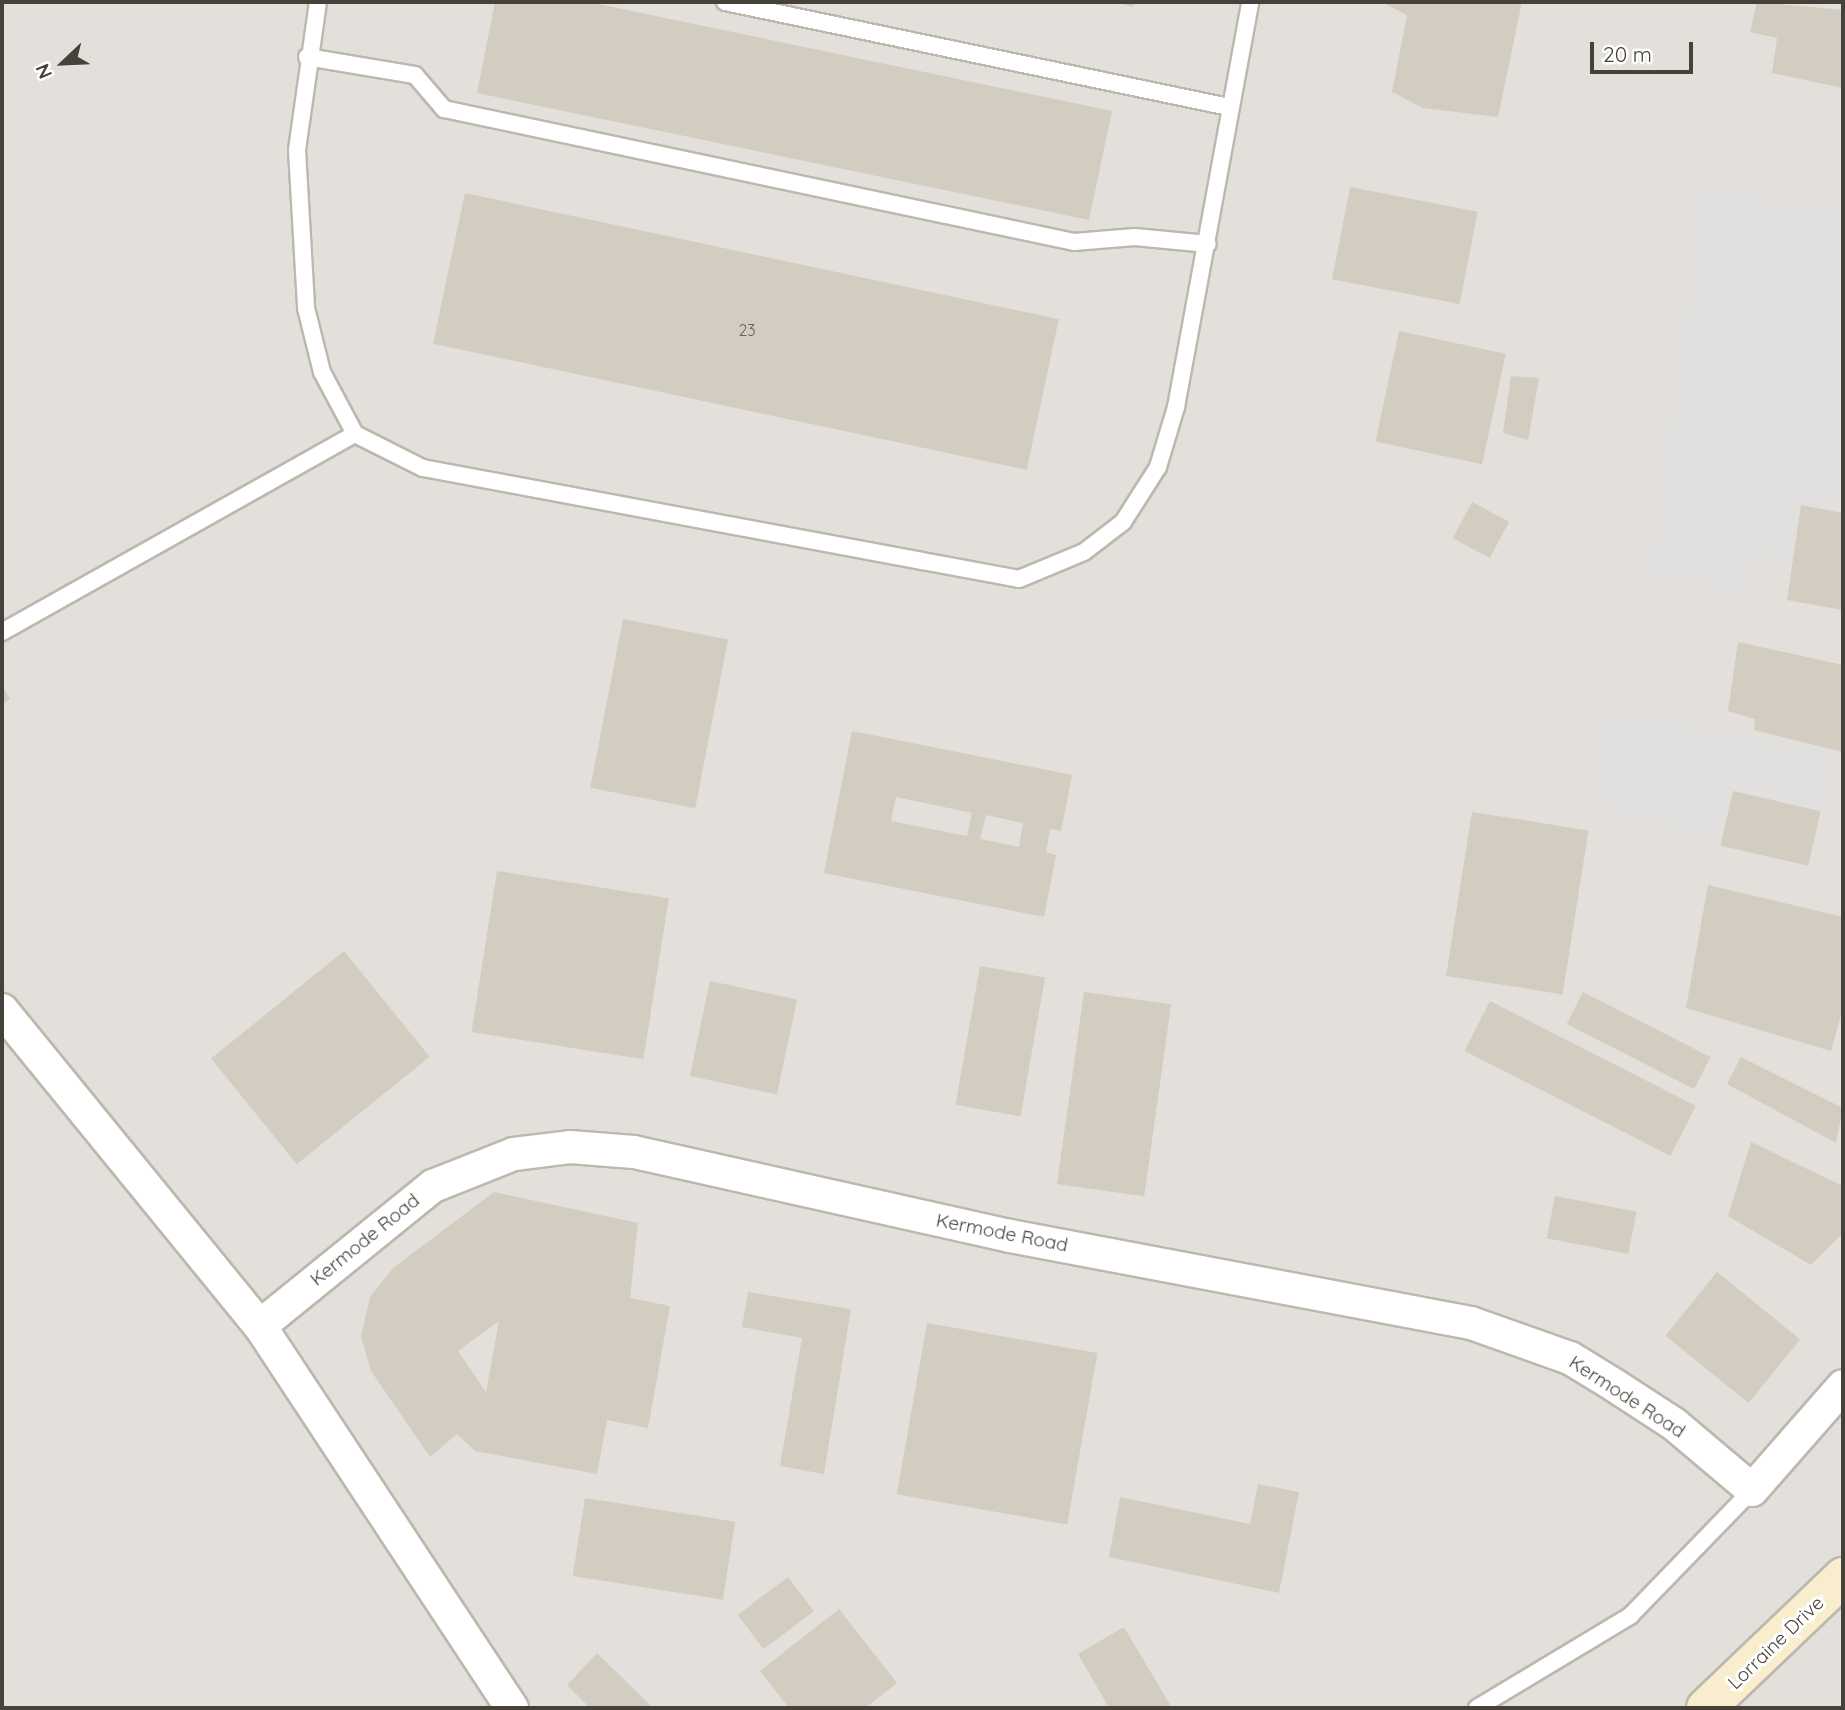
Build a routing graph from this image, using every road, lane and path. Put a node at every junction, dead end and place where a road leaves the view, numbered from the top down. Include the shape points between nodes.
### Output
1 (318, 2) edge
2 (724, 2) edge
3 (1250, 2) edge
4 (307, 57) junction
5 (1229, 107) junction
6 (1208, 244) junction
7 (355, 434) junction
8 (2, 632) edge
9 (2, 1010) edge
10 (260, 1326) junction
11 (1843, 1386) edge
12 (1752, 1490) junction
13 (1843, 1577) edge
14 (512, 1708) edge
15 (1477, 1708) edge
16 (1706, 1708) edge

1 - 4 lane
2 - 5 lane
3 - 5 lane
4 - 6 lane via 415,75 444,109 1061,239
4 - 7 lane via 297,150 306,308 322,372
5 - 6 lane
6 - 7 lane via 1158,467 1123,522 1084,552 1019,579 423,468
7 - 8 lane
9 - 10 street
10 - 12 street, Kermode Road via 433,1186 514,1154 570,1147 634,1152 1010,1236 1471,1323 1570,1358 1614,1385
10 - 14 street
11 - 12 street
12 - 15 lane via 1630,1616
13 - 16 street, Lorraine Drive

